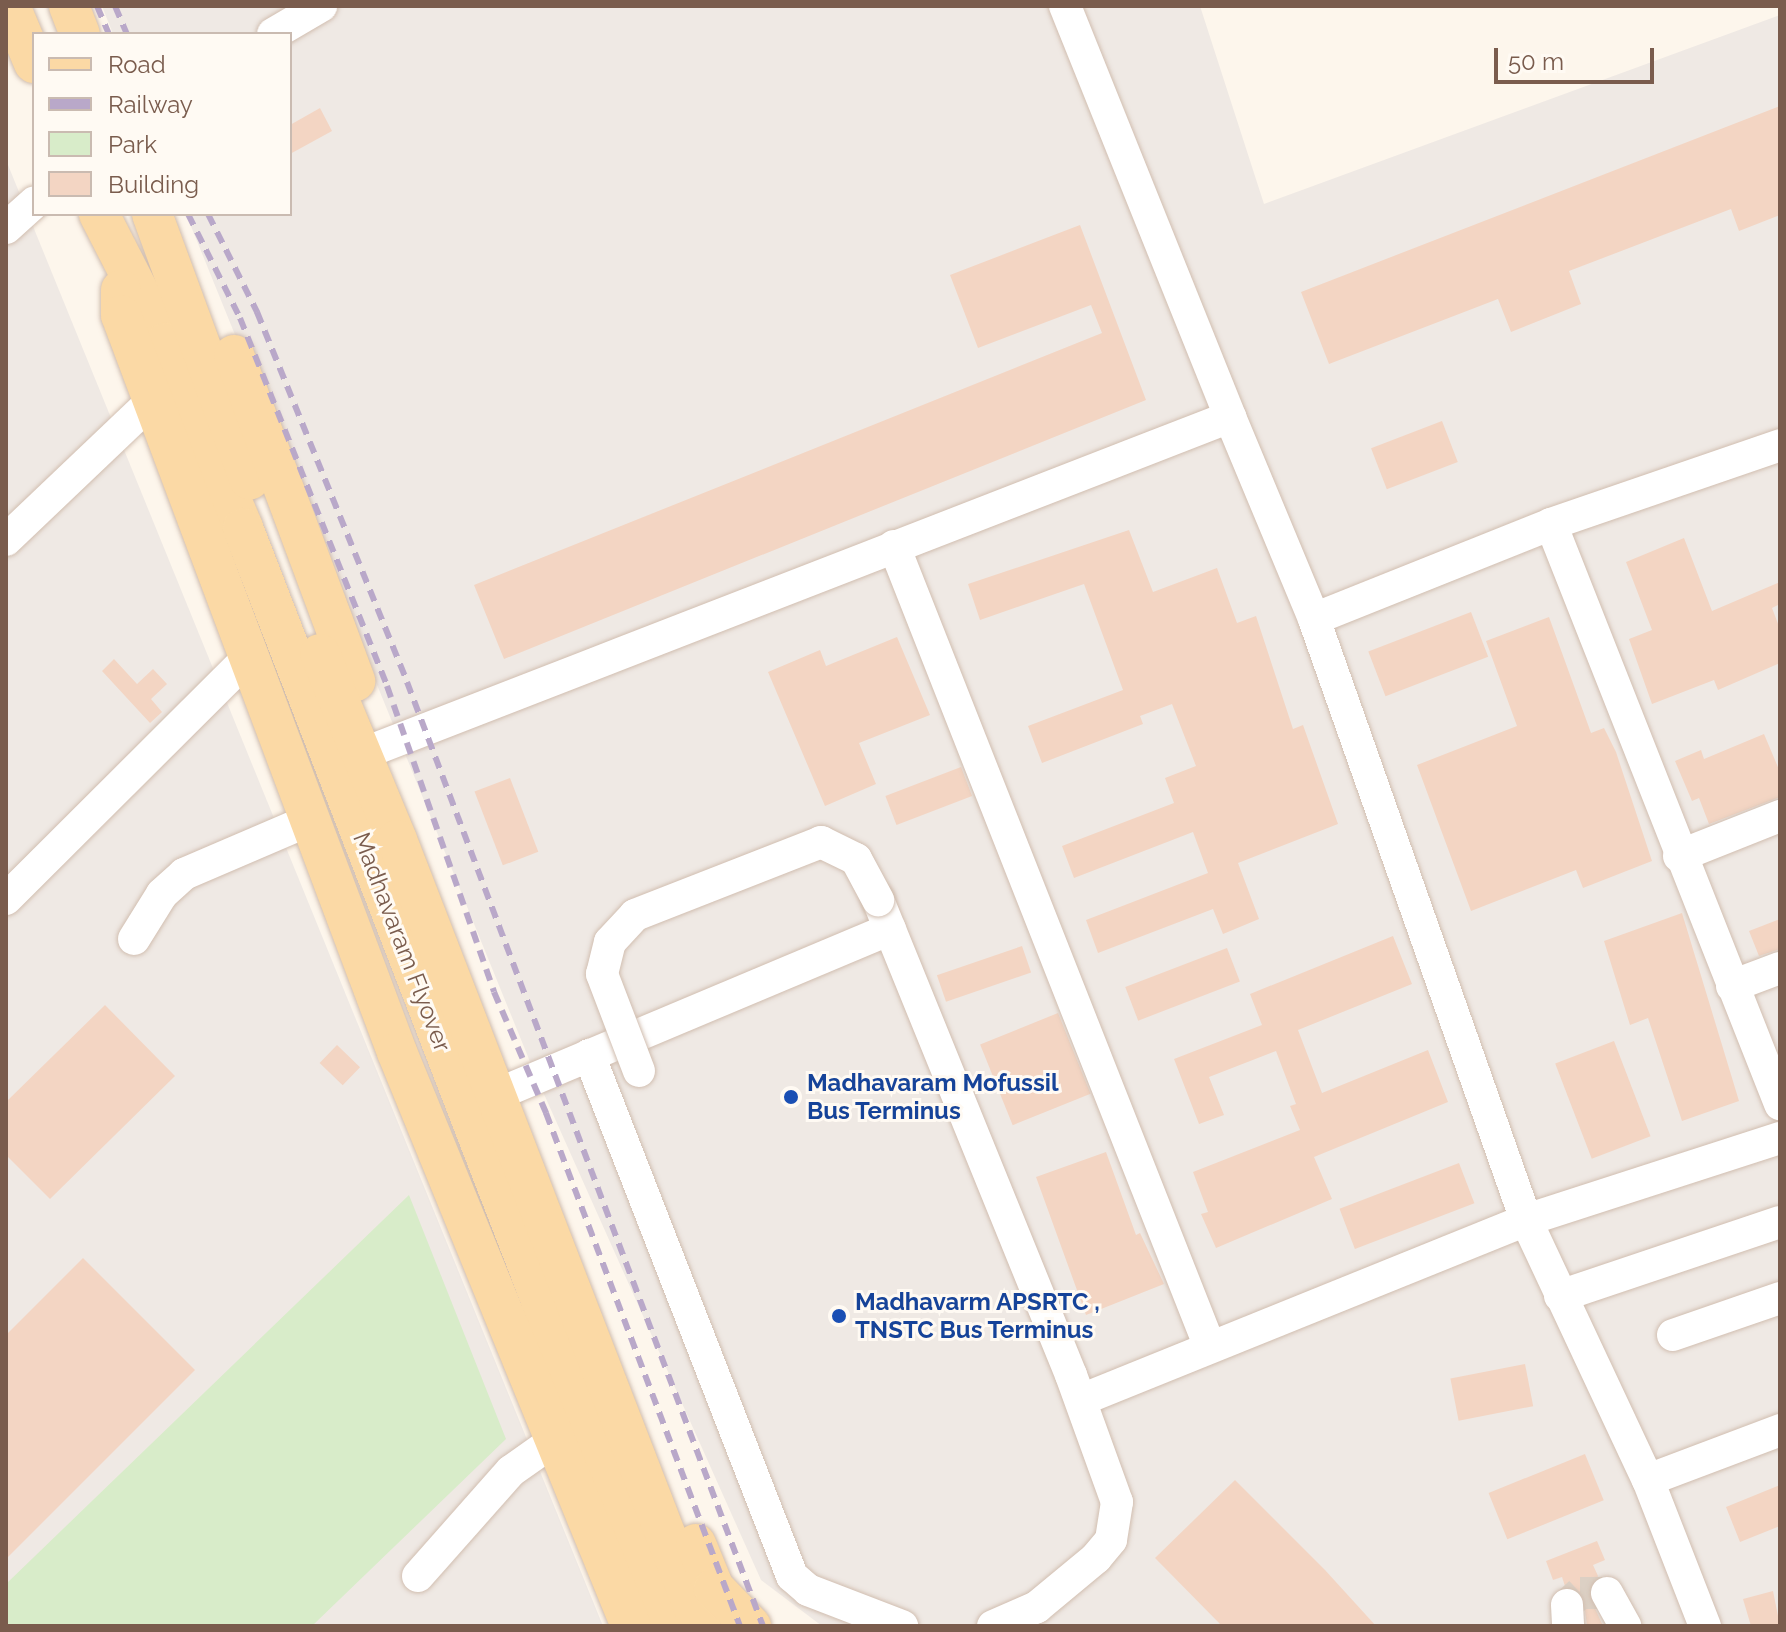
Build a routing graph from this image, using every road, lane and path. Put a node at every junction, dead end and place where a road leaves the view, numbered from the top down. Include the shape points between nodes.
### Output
1 (69, 6) edge
2 (321, 6) edge
3 (1065, 6) edge
4 (79, 32) edge
5 (276, 32) edge
6 (32, 205) edge
7 (100, 216) edge
8 (153, 216) edge
9 (6, 228) edge
10 (121, 266) junction
11 (176, 274) junction
12 (181, 338) junction
13 (154, 399) junction
14 (1230, 417) junction
15 (1780, 445) edge
16 (1551, 524) junction
17 (6, 540) edge
18 (894, 546) junction
19 (1314, 619) junction
20 (249, 657) junction
21 (380, 747) junction
22 (1780, 816) edge
23 (310, 820) junction
24 (1679, 856) junction
25 (6, 899) edge
26 (884, 915) junction
27 (134, 939) dead end
28 (1780, 968) edge
29 (1732, 986) junction
30 (589, 1055) junction
31 (639, 1071) dead end
32 (512, 1088) junction
33 (1780, 1104) edge
34 (1780, 1138) edge
35 (1526, 1220) junction
36 (1780, 1222) edge
37 (1560, 1296) junction
38 (1780, 1298) edge
39 (1673, 1335) dead end
40 (1209, 1345) junction
41 (1081, 1400) junction
42 (1780, 1430) edge
43 (555, 1440) junction
44 (1648, 1480) junction
45 (418, 1576) dead end
46 (1607, 1593) dead end
47 (631, 1626) edge
48 (667, 1626) edge
49 (701, 1626) edge
50 (751, 1626) edge
51 (902, 1626) edge
52 (993, 1626) edge
53 (1625, 1626) edge
54 (1705, 1626) edge

1 - 4 main road
2 - 5 street
3 - 14 street
6 - 9 street
7 - 10 main road, Madhavaram Flyover
8 - 11 main road
10 - 12 main road, Madhavaram Flyover
10 - 13 main road via 121,315
11 - 12 main road, Madhavaram Flyover
11 - 21 main road via 229,341
12 - 48 main road, Madhavaram Flyover via 243,528
12 - 49 main road, Madhavaram Flyover via 257,500 397,840
13 - 17 street
13 - 20 main road
14 - 18 street
14 - 19 street
15 - 16 street
16 - 19 street
16 - 24 street
18 - 21 street
18 - 40 street
19 - 35 street
20 - 23 main road
20 - 25 street
21 - 32 main road
22 - 24 street
23 - 27 street via 184,874 162,894
23 - 43 main road via 397,1052
24 - 29 street
26 - 30 street
26 - 31 street, bridge via 856,859 821,842 635,915 610,942 602,974
26 - 41 street
28 - 29 street
29 - 33 street
30 - 32 street
30 - 51 street via 792,1576 808,1590
32 - 50 main road via 714,1588
34 - 35 street
35 - 37 street
35 - 40 street
36 - 37 street
37 - 44 street
38 - 39 street
40 - 41 street
41 - 52 street via 1117,1502 1111,1540 1064,1588
42 - 44 street
43 - 45 street via 511,1471
43 - 47 main road
44 - 54 street
46 - 53 street

